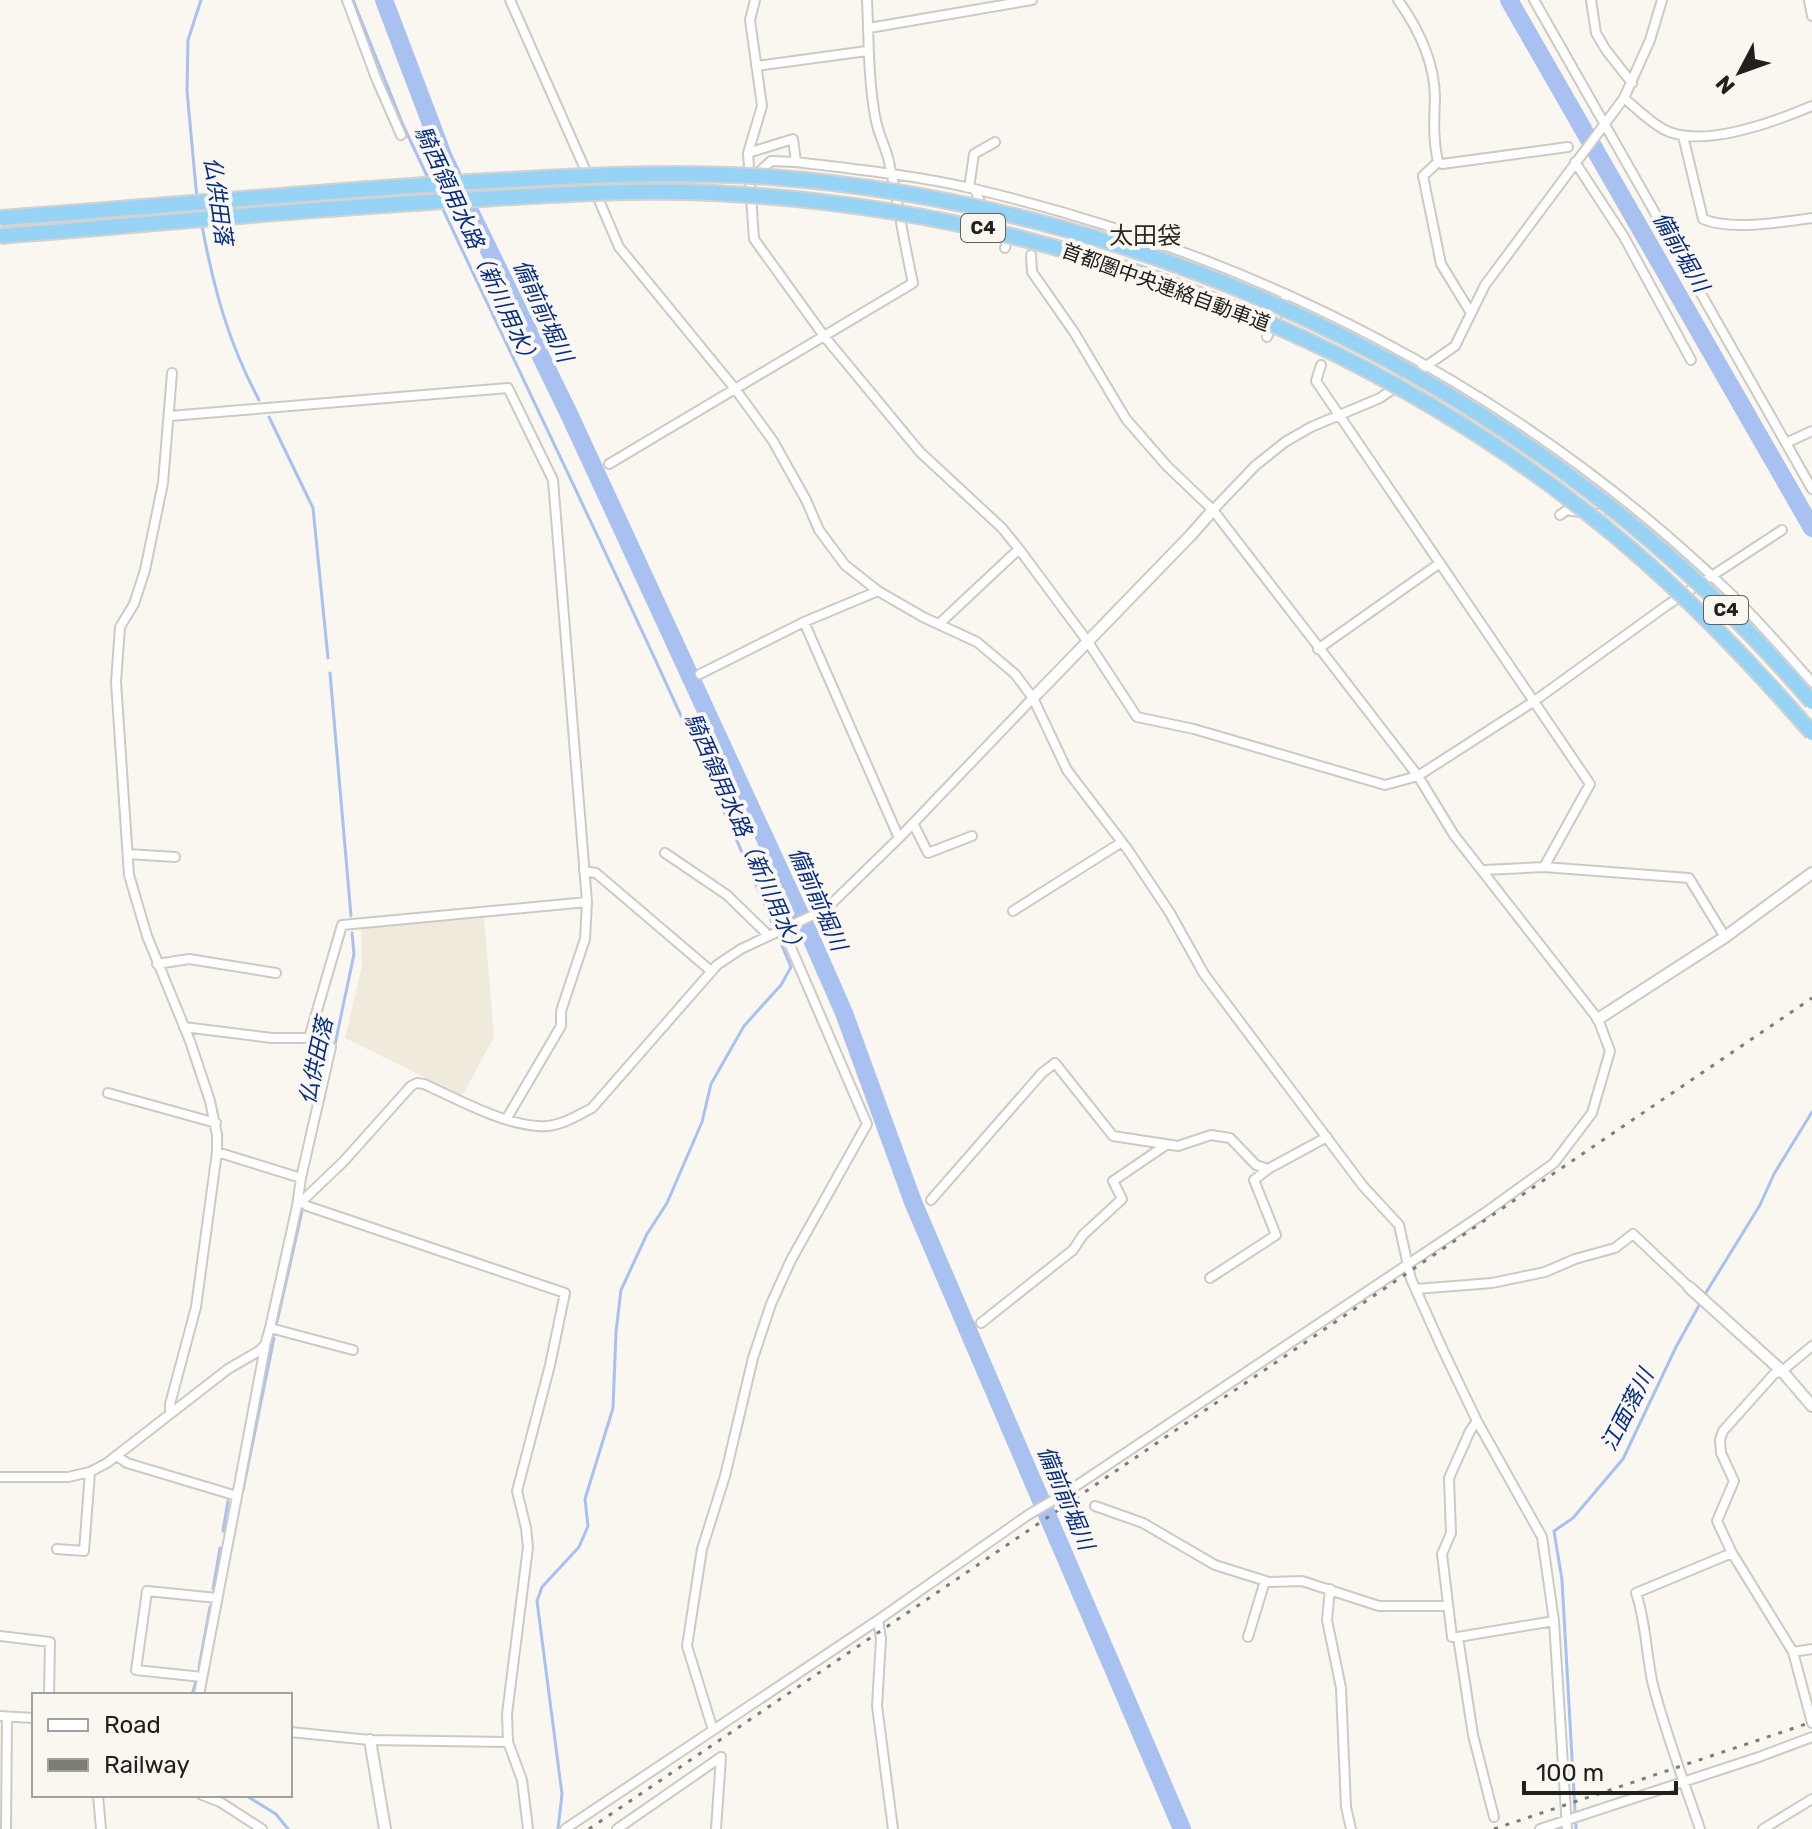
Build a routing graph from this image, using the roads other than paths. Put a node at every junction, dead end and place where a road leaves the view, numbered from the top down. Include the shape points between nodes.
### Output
1 (347, 0) edge
2 (510, 0) edge
3 (755, 0) edge
4 (867, 0) edge
5 (1032, 0) edge
6 (1398, 0) edge
7 (1534, 0) edge
8 (1591, 0) edge
9 (1662, 0) edge
10 (1809, 0) edge
11 (1812, 16) edge
12 (869, 28) junction
13 (867, 51) junction
14 (756, 66) junction
15 (1632, 83) junction
16 (1624, 98) junction
17 (1812, 106) edge
18 (1606, 125) junction
19 (401, 135) dead end
20 (1683, 136) junction
21 (995, 142) dead end
22 (1568, 147) dead end
23 (748, 153) junction
24 (796, 162) junction
25 (1438, 162) junction
26 (1575, 162) junction
27 (891, 174) junction
28 (750, 179) junction
29 (972, 188) junction
30 (0, 218) edge
31 (1812, 218) edge
32 (0, 236) edge
33 (1005, 248) dead end
34 (1031, 255) dead end
35 (1286, 294) junction
36 (1471, 313) junction
37 (824, 336) junction
38 (1267, 337) dead end
39 (1691, 360) dead end
40 (1321, 365) dead end
41 (1429, 366) junction
42 (172, 373) dead end
43 (736, 390) junction
44 (1340, 414) junction
45 (170, 416) junction
46 (1812, 431) edge
47 (1786, 443) junction
48 (609, 464) dead end
49 (1812, 489) edge
50 (1617, 495) junction
51 (1213, 510) junction
52 (1560, 515) dead end
53 (1782, 530) dead end
54 (1019, 549) junction
55 (1440, 563) junction
56 (1712, 576) junction
57 (878, 591) junction
58 (804, 622) junction
59 (939, 624) junction
60 (1088, 642) junction
61 (1318, 649) junction
62 (700, 674) dead end
63 (1812, 682) edge
64 (1033, 698) junction
65 (1533, 702) junction
66 (1812, 702) edge
67 (1812, 733) edge
68 (1418, 776) junction
69 (913, 823) junction
70 (972, 836) dead end
71 (899, 838) junction
72 (1122, 842) junction
73 (665, 853) dead end
74 (128, 854) junction
75 (175, 857) dead end
76 (1544, 867) junction
77 (1484, 870) junction
78 (584, 871) junction
79 (1812, 873) edge
80 (587, 902) junction
81 (1013, 911) dead end
82 (783, 929) junction
83 (769, 936) junction
84 (1725, 937) junction
85 (157, 964) junction
86 (711, 971) junction
87 (276, 973) dead end
88 (1598, 1019) junction
89 (184, 1027) junction
90 (309, 1038) junction
91 (108, 1093) dead end
92 (507, 1118) junction
93 (216, 1123) junction
94 (1327, 1137) junction
95 (1166, 1144) junction
96 (217, 1152) junction
97 (1268, 1169) junction
98 (301, 1178) junction
99 (931, 1200) dead end
100 (300, 1204) junction
101 (1408, 1264) junction
102 (1210, 1278) dead end
103 (1689, 1287) joint
104 (1416, 1289) junction
105 (981, 1323) dead end
106 (270, 1328) junction
107 (265, 1345) junction
108 (1812, 1346) edge
109 (353, 1350) dead end
110 (1782, 1371) junction
111 (1812, 1406) edge
112 (170, 1413) junction
113 (1477, 1421) junction
114 (117, 1456) junction
115 (90, 1472) junction
116 (0, 1477) edge
117 (237, 1496) junction
118 (1095, 1506) dead end
119 (57, 1549) dead end
120 (1732, 1553) junction
121 (1265, 1581) junction
122 (1330, 1589) junction
123 (217, 1598) junction
124 (1447, 1606) junction
125 (878, 1620) junction
126 (1554, 1621) junction
127 (0, 1636) edge
128 (1248, 1637) dead end
129 (1458, 1637) junction
130 (1812, 1649) edge
131 (1793, 1652) junction
132 (202, 1677) junction
133 (49, 1693) edge
134 (199, 1693) edge
135 (3, 1716) edge
136 (32, 1718) edge
137 (1812, 1723) edge
138 (713, 1730) junction
139 (292, 1732) edge
140 (1812, 1737) edge
141 (370, 1740) junction
142 (508, 1742) junction
143 (1684, 1780) junction
144 (98, 1797) edge
145 (207, 1797) edge
146 (1812, 1799) edge
147 (1494, 1817) dead end
148 (1567, 1824) edge
149 (6, 1829) edge
150 (101, 1829) edge
151 (262, 1829) edge
152 (385, 1829) edge
153 (528, 1829) edge
154 (565, 1829) edge
155 (617, 1829) edge
156 (716, 1829) edge
157 (893, 1829) edge
158 (1351, 1829) edge
159 (1540, 1829) edge
160 (1700, 1829) edge
161 (1763, 1829) edge

1 - 19 street
2 - 43 street via 619,247
3 - 14 street via 750,20
4 - 12 street
5 - 12 street
6 - 25 street via 1426,52 1435,96
7 - 18 street
8 - 15 street via 1596,33
9 - 15 street
10 - 11 street
12 - 13 street
13 - 14 street
13 - 27 street via 875,117
14 - 23 street via 762,106
15 - 16 street
16 - 18 street
16 - 20 street via 1662,129
17 - 20 street via 1748,130
18 - 26 street
18 - 47 street
20 - 31 street via 1703,219 1749,224
21 - 29 street via 974,154
22 - 25 street
23 - 24 street via 793,139
23 - 28 street
24 - 27 street
24 - 28 street via 771,161
25 - 36 street via 1423,176 1438,252
26 - 36 street via 1485,285
26 - 39 street via 1624,237
27 - 29 street
27 - 37 street via 913,283
28 - 37 street via 754,239
29 - 33 street via 1007,239
29 - 35 street via 1156,240
30 - 66 highway, 首都圏中央連絡自動車道 / C4, bridge via 567,176 710,175 836,184 1058,228 1140,252 1323,325 1481,415 1591,494 1683,570
32 - 67 highway, 首都圏中央連絡自動車道 / C4, bridge via 350,206 638,192 834,203 1053,246 1129,269 1287,333 1472,432 1579,507 1665,580 1769,682
34 - 51 street via 1032,272 1126,419
35 - 38 street
35 - 41 street
36 - 41 street via 1455,346
37 - 43 street
37 - 54 street via 920,452
40 - 44 street via 1316,381
41 - 44 street via 1380,398
41 - 50 street via 1516,419
42 - 45 street
43 - 48 street
43 - 57 street via 773,441 819,530 845,565
44 - 51 street via 1285,442
44 - 55 street
45 - 74 street via 145,570 120,627 116,682
45 - 78 street via 508,388 553,480
46 - 47 street
47 - 49 street
50 - 52 street via 1599,515 1567,510
50 - 56 street
51 - 60 street
51 - 61 street
53 - 56 street
54 - 59 street
54 - 60 street
55 - 61 street
55 - 65 street
56 - 63 street
56 - 65 street
57 - 58 street
57 - 59 street
58 - 62 street
58 - 71 street
59 - 64 street via 977,642 1015,674
60 - 64 street
60 - 68 street via 1137,717 1385,785
61 - 68 street
64 - 69 street
64 - 72 street via 1067,770
65 - 68 street
65 - 76 street via 1590,784
68 - 77 street via 1454,835
69 - 70 street via 928,853
69 - 71 street
71 - 82 street via 826,909
72 - 81 street
72 - 94 street via 1204,974
73 - 83 street via 727,895
74 - 75 street
74 - 85 street via 129,875
76 - 77 street
76 - 84 street via 1689,878
77 - 88 street
78 - 80 street
78 - 86 street via 596,873
79 - 84 street
80 - 90 street via 342,925
80 - 92 street via 585,939 561,1026
82 - 83 street
82 - 138 street via 867,1124 771,1304 702,1549 687,1646
83 - 86 street
84 - 88 street
85 - 87 street via 189,959
85 - 89 street
86 - 92 street via 592,1108 540,1127
88 - 101 street via 1610,1051 1592,1113 1554,1163
89 - 90 street
89 - 93 street
90 - 98 street via 331,1047
91 - 93 street
92 - 100 street via 417,1083
93 - 96 street
94 - 97 street
94 - 101 street via 1399,1225
95 - 97 street via 1178,1146 1211,1135 1230,1138 1256,1165
95 - 99 street via 1113,1136 1055,1063
95 - 105 street via 1113,1181 1122,1199 1073,1250
96 - 98 street
96 - 112 street via 196,1307
97 - 102 street via 1254,1180 1276,1235
98 - 100 street
100 - 106 street
100 - 142 street via 565,1293 517,1491 528,1547
101 - 104 street
101 - 125 street
103 - 104 street via 1633,1234 1615,1248 1545,1272
103 - 110 street
104 - 113 street
106 - 107 street
106 - 109 street
107 - 112 street
107 - 117 street
108 - 110 street
110 - 111 street
110 - 120 street via 1720,1440 1734,1481 1717,1521
112 - 114 street
113 - 124 street via 1449,1478 1451,1533 1442,1554
113 - 126 street via 1542,1537
114 - 115 street
114 - 117 street
115 - 116 street
115 - 119 street via 84,1551
117 - 123 street
118 - 121 street via 1143,1523 1215,1565
120 - 131 street
120 - 143 street via 1636,1593 1654,1686
121 - 122 street via 1302,1581
121 - 128 street
122 - 124 street via 1379,1606
122 - 158 street via 1327,1620 1341,1688
123 - 132 street
123 - 132 street via 147,1591 136,1670
124 - 129 street via 1452,1637
125 - 138 street
125 - 157 street via 877,1706
126 - 129 street
126 - 148 street
127 - 133 street via 50,1642
129 - 147 street via 1473,1735
130 - 131 street
131 - 137 street
132 - 134 street
135 - 136 street
135 - 149 street
138 - 154 street
139 - 141 street
140 - 143 street
141 - 142 street
141 - 152 street
142 - 153 street via 522,1780
143 - 148 street
143 - 160 street
144 - 150 street
145 - 151 street
146 - 161 street
148 - 159 street
155 - 156 street via 721,1757

